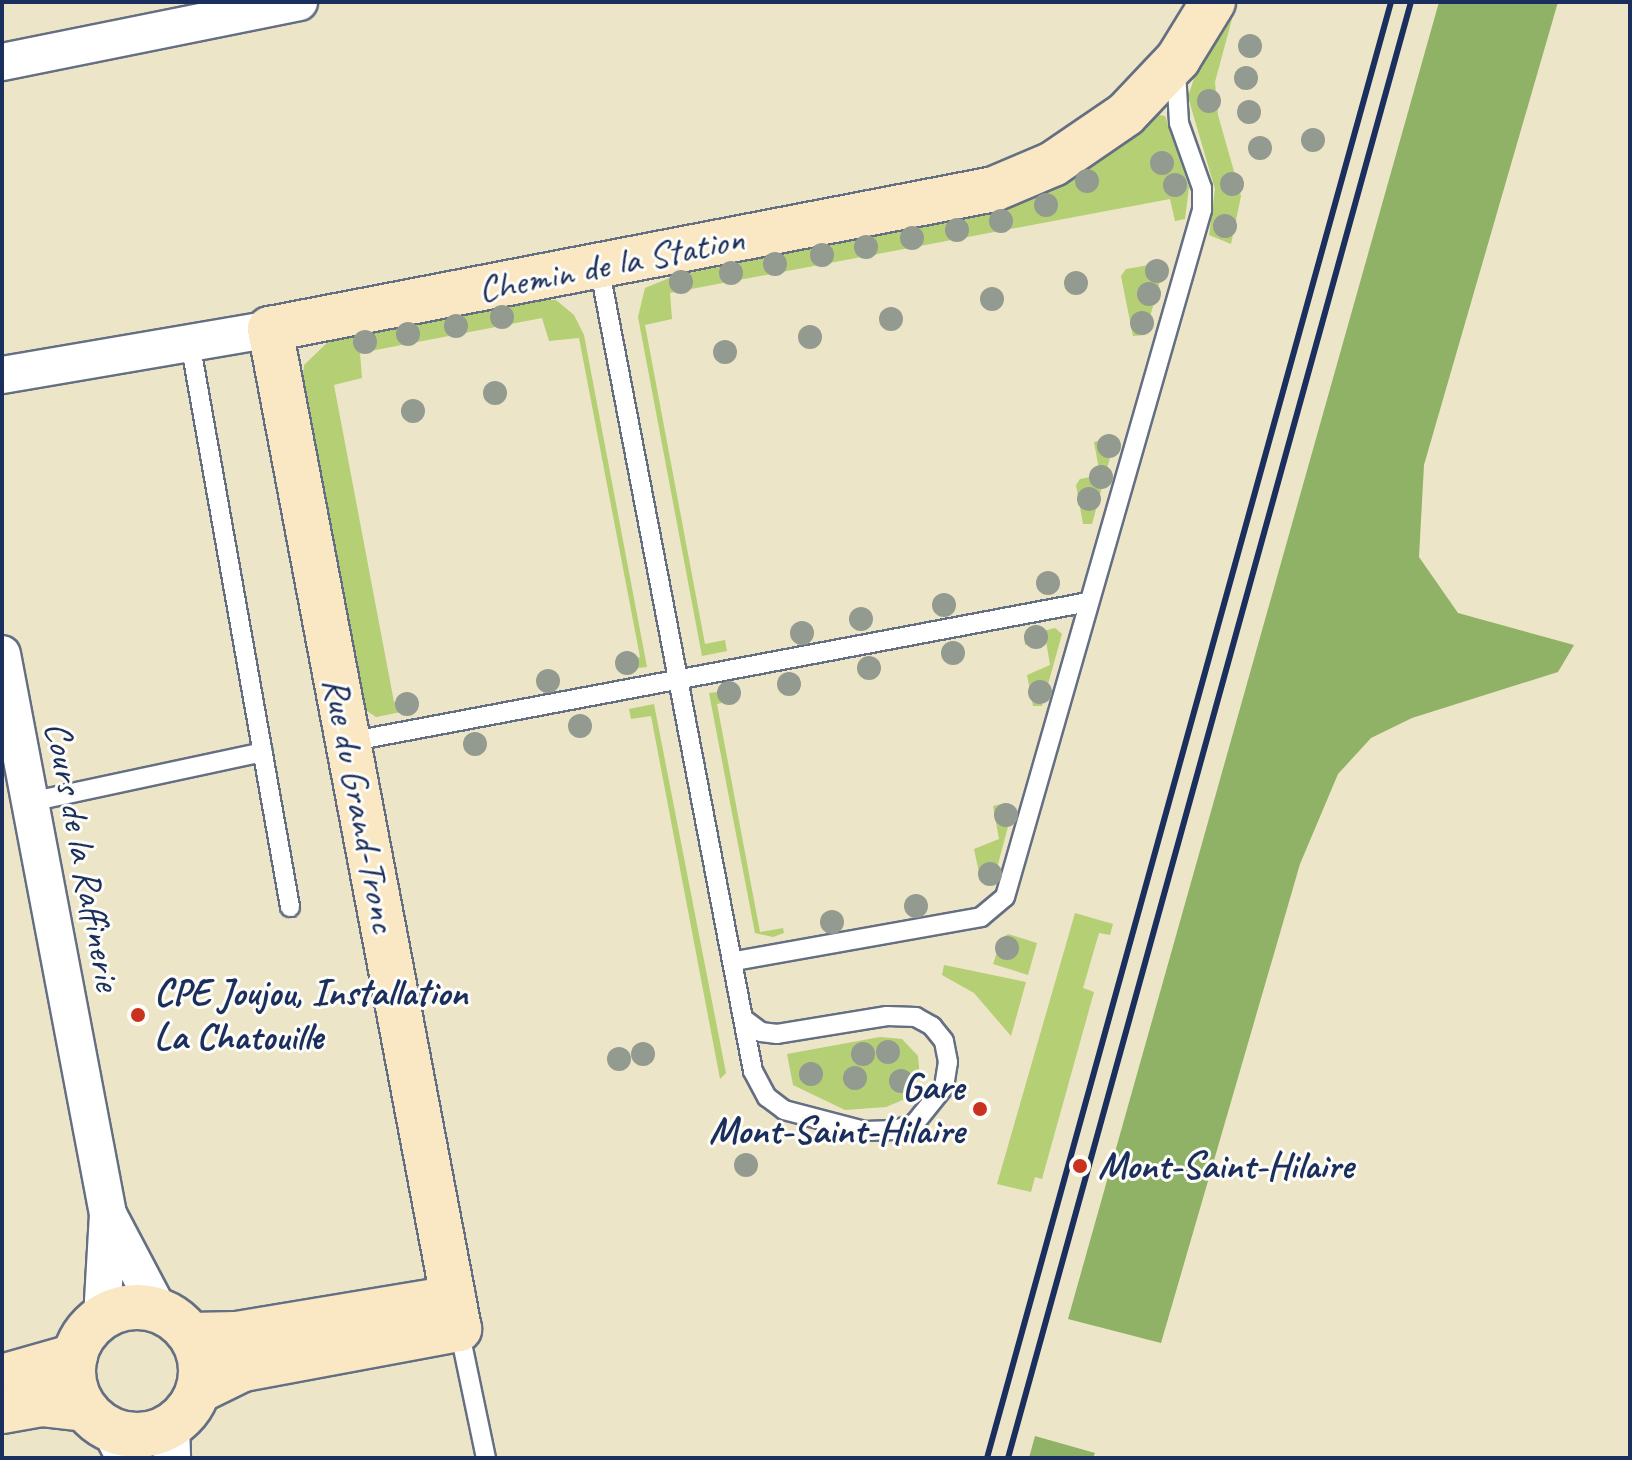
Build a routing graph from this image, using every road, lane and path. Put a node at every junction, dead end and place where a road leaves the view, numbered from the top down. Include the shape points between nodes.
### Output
1 (299, 2) edge
2 (1213, 2) edge
3 (1178, 59) junction
4 (2, 62) edge
5 (599, 266) junction
6 (270, 329) junction
7 (190, 342) junction
8 (2, 375) edge
9 (1088, 602) junction
10 (2, 654) edge
11 (678, 679) junction
12 (5, 694) edge
13 (348, 742) junction
14 (263, 752) junction
15 (30, 802) junction
16 (290, 907) dead end
17 (735, 961) junction
18 (745, 1020) junction
19 (108, 1214) junction
20 (456, 1314) junction
21 (102, 1317) junction
22 (175, 1323) junction
23 (75, 1356) junction
24 (2, 1377) edge
25 (198, 1391) junction
26 (2, 1411) edge
27 (106, 1432) edge
28 (171, 1442) edge
29 (486, 1458) edge

1 - 4 street
2 - 3 street, Chemin de la Station
3 - 5 street, Chemin de la Station via 1126,114 1086,145 994,189
3 - 9 lane via 1177,114 1203,197
5 - 6 street, Chemin de la Station
5 - 11 lane
6 - 7 street, Chemin de la Station
6 - 13 street, Rue du Grand-Tronc
7 - 8 street, Chemin de la Station
7 - 14 lane
9 - 11 lane
9 - 17 lane via 1005,897 988,915
10 - 12 street, Cours de la Raffinerie
11 - 13 lane
11 - 17 lane
12 - 15 street, Cours de la Raffinerie
13 - 20 street, Rue du Grand-Tronc
14 - 15 lane
14 - 16 lane
15 - 19 street, Cours de la Raffinerie
17 - 18 lane
18 - 18 lane via 760,1087 784,1110 809,1120 864,1131 895,1130 925,1115 944,1087 944,1041 916,1017 887,1016 777,1034 761,1032
19 - 21 street, Cours de la Raffinerie
19 - 22 street, Cours de la Raffinerie
20 - 22 street via 236,1334
20 - 25 street via 243,1369
20 - 29 lane
21 - 22 street via 137,1307
21 - 23 street via 85,1334
22 - 25 street via 202,1372
23 - 24 street
23 - 27 street via 75,1387
25 - 28 street
26 - 27 street via 41,1404
27 - 28 street

